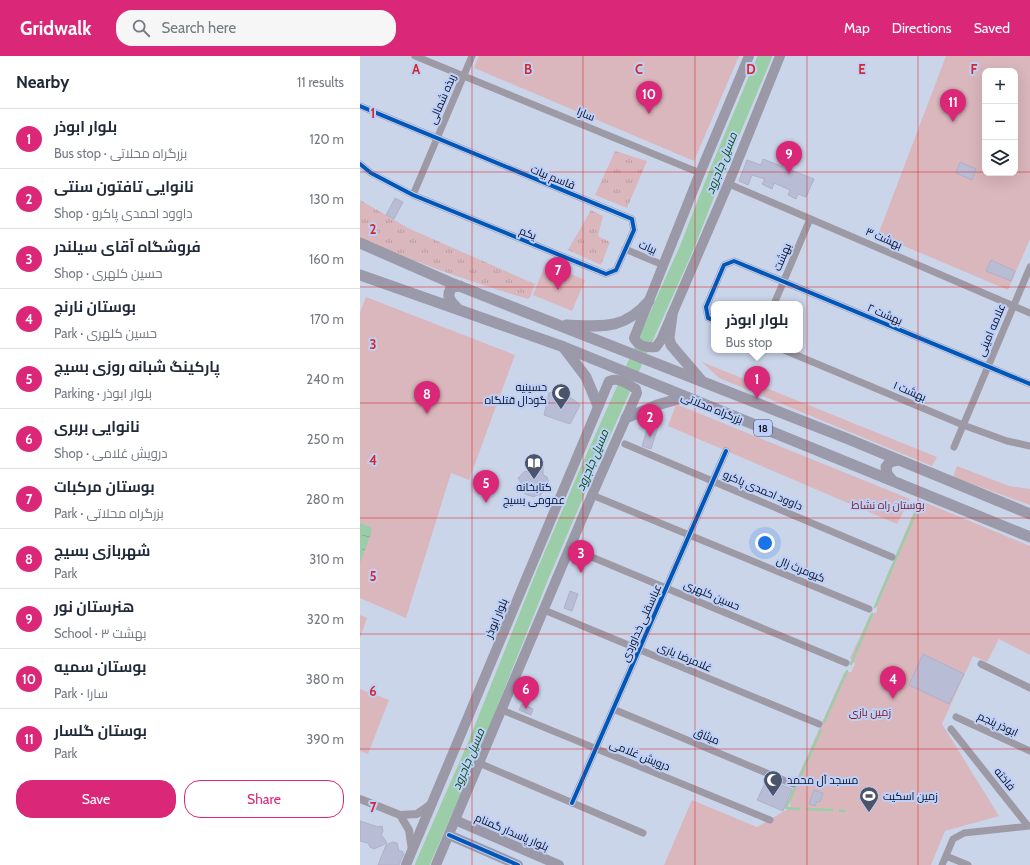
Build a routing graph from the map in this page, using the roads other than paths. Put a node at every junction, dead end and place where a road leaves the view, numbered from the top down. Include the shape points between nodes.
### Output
1 (415, 56) edge
2 (472, 56) edge
3 (749, 56) edge
4 (780, 56) edge
5 (463, 76) junction
6 (360, 106) edge
7 (437, 139) junction
8 (360, 164) edge
9 (700, 173) junction
10 (729, 184) junction
11 (413, 195) junction
12 (810, 219) junction
13 (360, 242) edge
14 (625, 249) junction
15 (663, 265) junction
16 (1030, 267) edge
17 (360, 275) edge
18 (783, 281) junction
19 (460, 286) junction
20 (649, 301) junction
21 (775, 301) edge
22 (1014, 306) junction
23 (459, 309) junction
24 (1030, 313) edge
25 (672, 315) junction
26 (711, 319) edge
27 (557, 324) junction
28 (564, 347) junction
29 (791, 353) edge
30 (988, 367) junction
31 (622, 376) junction
32 (702, 382) junction
33 (1030, 384) edge
34 (634, 385) junction
35 (685, 397) junction
36 (598, 406) junction
37 (626, 418) junction
38 (963, 425) junction
39 (848, 439) junction
40 (625, 444) dead end
41 (1030, 446) edge
42 (954, 447) dead end
43 (726, 451) dead end
44 (838, 458) junction
45 (899, 460) junction
46 (892, 480) junction
47 (713, 481) junction
48 (592, 495) junction
49 (1030, 514) edge
50 (689, 535) junction
51 (1030, 537) edge
52 (570, 548) junction
53 (892, 557) dead end
54 (666, 588) junction
55 (869, 609) dead end
56 (544, 610) junction
57 (639, 649) junction
58 (846, 663) dead end
59 (981, 664) dead end
60 (1030, 688) edge
61 (613, 709) junction
62 (502, 710) junction
63 (956, 717) dead end
64 (819, 724) dead end
65 (951, 729) dead end
66 (596, 748) junction
67 (1030, 751) edge
68 (479, 763) junction
69 (793, 784) dead end
70 (360, 798) edge
71 (572, 803) junction
72 (431, 804) junction
73 (400, 815) junction
74 (455, 820) junction
75 (770, 820) dead end
76 (1029, 826) edge
77 (643, 834) dead end
78 (449, 835) junction
79 (412, 850) junction
80 (946, 856) junction
81 (406, 865) edge
82 (436, 865) edge
83 (518, 865) edge
84 (559, 865) edge
85 (942, 865) edge
86 (968, 865) edge

1 - 5 street, سارا
2 - 5 street, ربذه شمالی
3 - 9 main road
4 - 10 main road
5 - 7 street, ربذه شمالی
5 - 9 street, سارا
6 - 7 street
7 - 11 street, ربذه شمالی
7 - 14 street, قاسم بیات via 632,219 634,230
8 - 11 street, یکم via 371,173
9 - 15 main road
10 - 12 street, بهشت ۳
10 - 25 main road
11 - 14 street, یکم via 606,274 616,270
12 - 18 street, بهشت
12 - 22 street, بهشت ۳
13 - 19 highway, بزرگراه محلاتی
14 - 15 street, بیات
15 - 20 main road
16 - 22 street, علامه امینی
17 - 23 highway, بزرگراه محلاتی
18 - 21 street, بهشت
18 - 26 street, بهشت ۲ via 734,261 724,266 706,307 708,318
18 - 30 street, بهشت ۲
19 - 23 highway via 452,287 448,297
19 - 27 highway, بزرگراه محلاتی / 18
20 - 25 main road via 634,338 643,346 656,347
20 - 27 highway via 632,318 617,324
22 - 24 street, بهشت ۳
22 - 30 street, علامه امینی
23 - 28 highway, بزرگراه محلاتی / 18
25 - 32 highway via 669,338 671,345
27 - 32 highway, بزرگراه محلاتی / 18
28 - 31 highway, بزرگراه محلاتی / 18
28 - 36 highway via 586,377
29 - 38 street, بهشت ۱
30 - 33 street, بهشت ۲
30 - 38 street, علامه امینی
31 - 34 highway, بزرگراه محلاتی / 18
31 - 36 main road, بلوار ابوذر via 609,381
32 - 39 highway, بزرگراه محلاتی / 18
34 - 35 highway, بزرگراه محلاتی / 18
34 - 37 main road
35 - 37 highway
35 - 44 highway, بزرگراه محلاتی / 18
36 - 72 main road, بلوار ابوذر
37 - 48 main road
38 - 41 street, بهشت ۱ via 1007,441
38 - 42 street, علامه امینی
39 - 44 highway via 856,448 856,455
39 - 45 highway, بزرگراه محلاتی / 18
40 - 47 street, داوود احمدی پاکرو
43 - 47 street, عباسقلی خداوردی
44 - 46 highway, بزرگراه محلاتی / 18
45 - 46 highway via 890,462 886,467 887,474
45 - 49 highway, بزرگراه محلاتی / 18
46 - 51 highway, بزرگراه محلاتی / 18
47 - 50 street, عباسقلی خداوردی
47 - 53 street, داوود احمدی پاکرو
48 - 50 street, کیومرث زال
48 - 52 main road
50 - 54 street, عباسقلی خداوردی
50 - 55 street, کیومرث زال
52 - 54 street, حسین کلهری
52 - 56 main road
54 - 57 street, عباسقلی خداوردی
54 - 58 street, حسین کلهری
56 - 57 street, غلامرضا یاری
56 - 62 main road
57 - 61 street, عباسقلی خداوردی
57 - 64 street, غلامرضا یاری
59 - 60 street
61 - 66 street, عباسقلی خداوردی
61 - 69 street, میثاق
62 - 66 street, درویش غلامی
62 - 68 main road
63 - 67 street, ابوذر پنجم
65 - 76 street, فاخته
66 - 71 street, عباسقلی خداوردی
66 - 75 street, درویش غلامی
68 - 71 street
68 - 74 main road
70 - 73 street
71 - 77 street
72 - 73 street via 417,814
72 - 79 main road, بلوار ابوذر
73 - 79 street via 409,830
74 - 78 main road
74 - 84 main road, بلوار پاسدار گمنام
76 - 80 street, فاخته via 964,833 953,839
78 - 82 main road
78 - 83 main road
79 - 81 main road, بلوار ابوذر
80 - 85 street, فاخته
80 - 86 street

